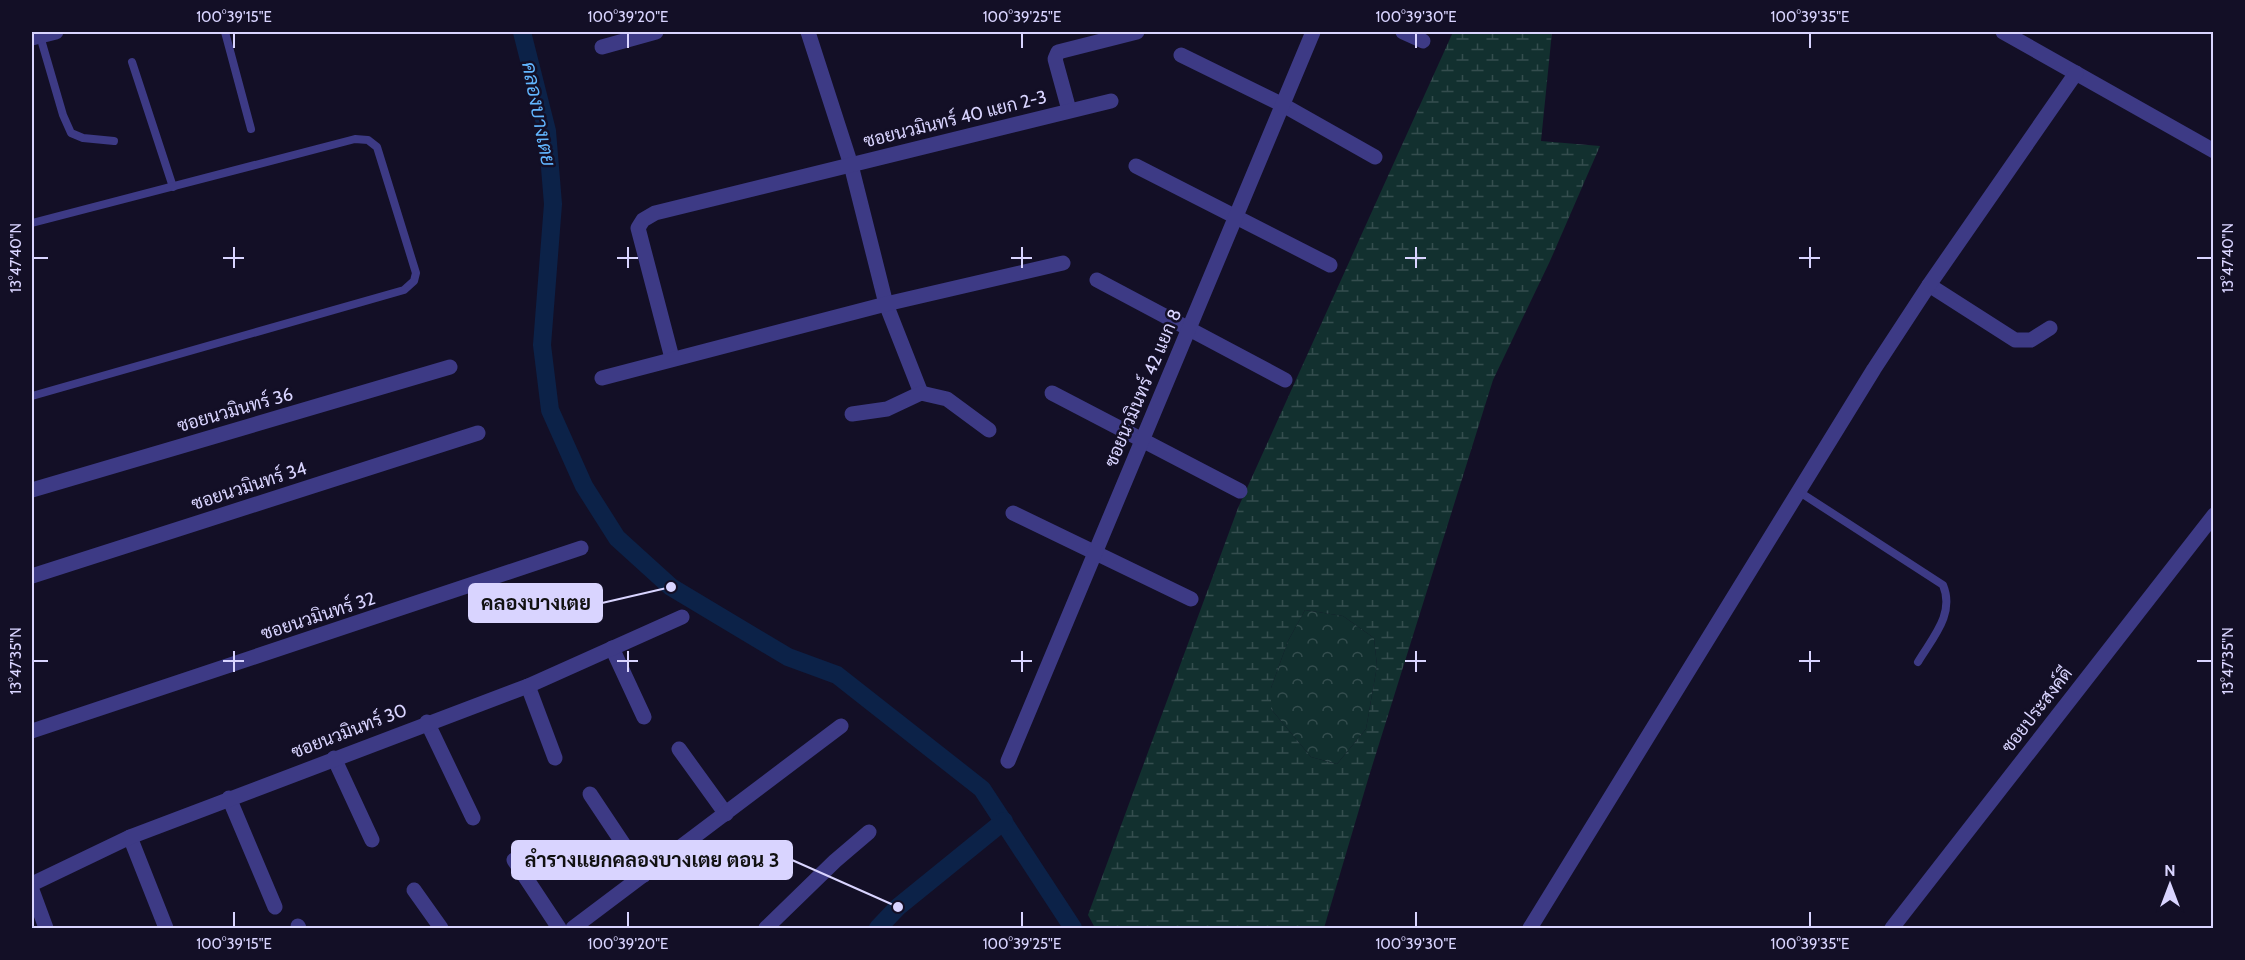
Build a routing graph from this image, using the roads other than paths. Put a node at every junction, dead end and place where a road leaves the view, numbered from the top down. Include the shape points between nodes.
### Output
1 (56, 32) edge
2 (225, 32) edge
3 (656, 32) edge
4 (808, 32) edge
5 (1137, 32) edge
6 (1313, 32) edge
7 (1403, 32) edge
8 (2003, 32) edge
9 (36, 37) edge
10 (1423, 41) dead end
11 (602, 47) dead end
12 (1181, 55) dead end
13 (132, 62) dead end
14 (2076, 73) junction
15 (1111, 101) dead end
16 (1283, 105) junction
17 (1069, 110) junction
18 (251, 129) dead end
19 (114, 141) dead end
20 (2214, 152) edge
21 (1375, 157) dead end
22 (851, 165) junction
23 (1136, 166) dead end
24 (173, 187) junction
25 (1236, 216) junction
26 (32, 223) edge
27 (1064, 263) dead end
28 (1330, 265) dead end
29 (1097, 280) dead end
30 (1929, 285) junction
31 (886, 304) junction
32 (2050, 328) dead end
33 (1189, 329) junction
34 (672, 358) junction
35 (450, 367) dead end
36 (603, 378) dead end
37 (1285, 380) dead end
38 (921, 393) junction
39 (1052, 393) dead end
40 (32, 396) edge
41 (852, 414) dead end
42 (989, 430) dead end
43 (478, 433) dead end
44 (1142, 439) junction
45 (32, 490) edge
46 (1240, 490) dead end
47 (1798, 491) junction
48 (1013, 513) dead end
49 (2214, 515) edge
50 (581, 548) dead end
51 (1094, 551) junction
52 (32, 576) edge
53 (1191, 599) dead end
54 (682, 617) dead end
55 (612, 648) junction
56 (1918, 662) dead end
57 (528, 686) junction
58 (644, 717) dead end
59 (427, 722) junction
60 (841, 726) dead end
61 (32, 731) edge
62 (679, 749) dead end
63 (334, 758) junction
64 (555, 758) dead end
65 (1008, 761) dead end
66 (590, 794) dead end
67 (229, 798) junction
68 (726, 814) junction
69 (473, 819) dead end
70 (869, 832) dead end
71 (130, 837) junction
72 (372, 840) dead end
73 (514, 860) dead end
74 (644, 875) junction
75 (32, 884) edge
76 (32, 890) edge
77 (414, 890) dead end
78 (274, 907) dead end
79 (46, 928) edge
80 (166, 928) edge
81 (441, 928) edge
82 (559, 928) edge
83 (573, 928) edge
84 (765, 928) edge
85 (1530, 928) edge
86 (1892, 928) edge

1 - 9 street
2 - 18 lane
3 - 11 street
4 - 22 street
5 - 17 street, ซอยนวมินทร์ 40 แยก 2-3 via 1058,52 1055,59
6 - 16 street, ซอยนวมินทร์ 42 แยก 8
7 - 10 street
8 - 14 street
9 - 19 lane via 71,133
12 - 16 street
13 - 24 lane
14 - 20 street
14 - 30 street
15 - 17 street, ซอยนวมินทร์ 40 แยก 2-3
16 - 21 street
16 - 25 street, ซอยนวมินทร์ 42 แยก 8
17 - 22 street, ซอยนวมินทร์ 40 แยก 2-3
22 - 31 street
22 - 34 street, ซอยนวมินทร์ 40 แยก 2-3 via 655,213 643,220 638,228
23 - 25 street
24 - 26 lane
24 - 40 lane via 355,139 368,140 377,147 416,277 404,290
25 - 28 street
25 - 33 street, ซอยนวมินทร์ 42 แยก 8
27 - 31 street
29 - 33 street
30 - 32 street via 2015,340 2031,340
30 - 47 street
31 - 34 street
31 - 38 street
33 - 37 street
33 - 44 street, ซอยนวมินทร์ 42 แยก 8
34 - 36 street
35 - 45 street, ซอยนวมินทร์ 36
38 - 41 street via 887,409
38 - 42 street via 947,399
39 - 44 street
43 - 52 street, ซอยนวมินทร์ 34
44 - 46 street
44 - 51 street, ซอยนวมินทร์ 42 แยก 8
47 - 56 lane via 1942,585 1948,597 1948,611
47 - 85 street
48 - 51 street
49 - 86 street, ซอยประสงค์ดี
50 - 61 street, ซอยนวมินทร์ 32
51 - 53 street
51 - 65 street, ซอยนวมินทร์ 42 แยก 8
54 - 55 street, ซอยนวมินทร์ 30
55 - 57 street, ซอยนวมินทร์ 30
55 - 58 street
57 - 59 street, ซอยนวมินทร์ 30
57 - 64 street
59 - 63 street, ซอยนวมินทร์ 30
59 - 69 street
60 - 68 street
62 - 68 street
63 - 67 street, ซอยนวมินทร์ 30
63 - 72 street
66 - 74 street
67 - 71 street, ซอยนวมินทร์ 30
67 - 78 street
68 - 74 street
70 - 84 street
71 - 75 street, ซอยนวมินทร์ 30
71 - 80 street
73 - 82 street
74 - 83 street
76 - 79 street
77 - 81 street

